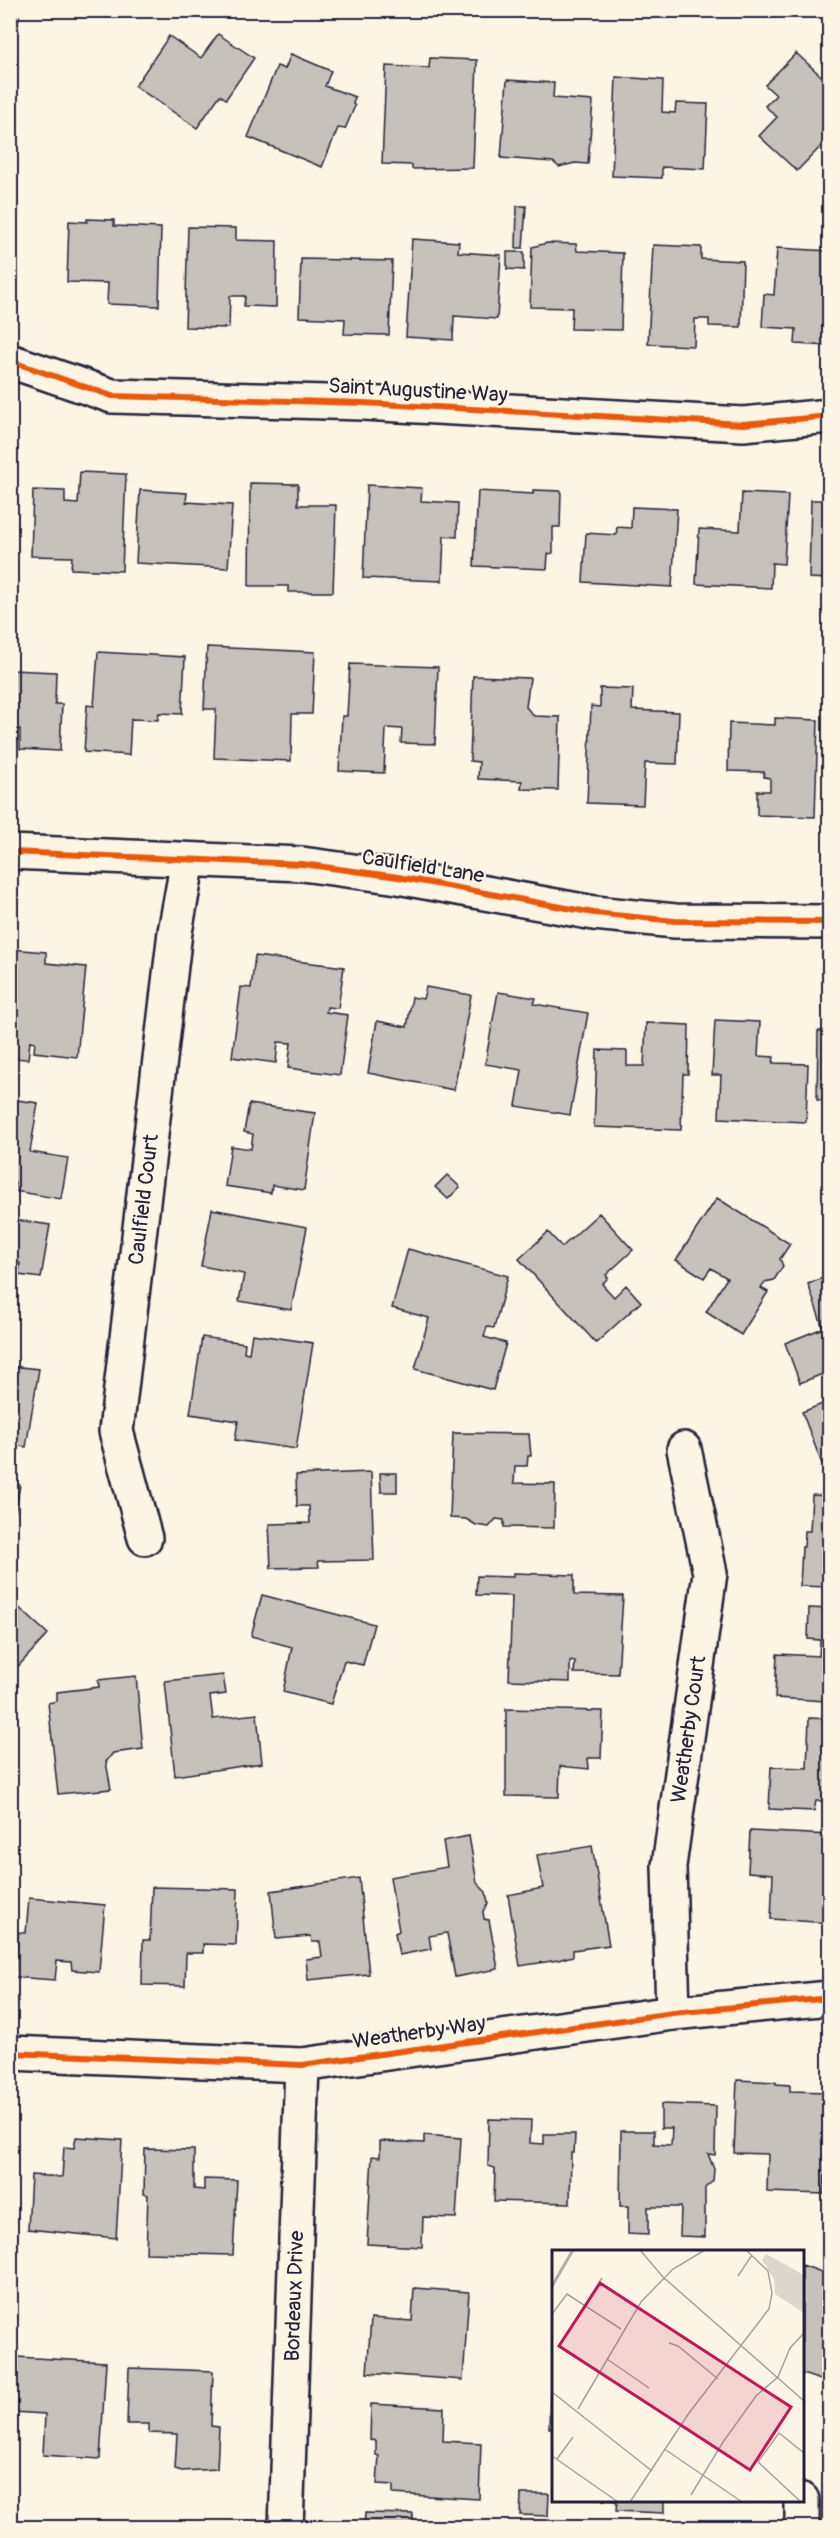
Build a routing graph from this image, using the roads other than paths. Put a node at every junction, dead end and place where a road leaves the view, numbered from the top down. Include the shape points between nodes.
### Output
1 (10, 361) edge
2 (830, 416) edge
3 (10, 852) edge
4 (188, 860) junction
5 (830, 922) edge
6 (684, 1449) dead end
7 (145, 1538) dead end
8 (830, 1998) edge
9 (674, 2013) junction
10 (10, 2053) edge
11 (302, 2065) junction
12 (802, 2502) edge
13 (286, 2528) edge
14 (802, 2528) edge

1 - 2 street, Saint Augustine Way via 112,396 363,403 743,424
3 - 4 street, Caulfield Lane
4 - 5 street, Caulfield Lane via 302,864 398,877 594,913 675,921
4 - 7 street, Caulfield Court via 175,932 116,1431
6 - 9 street, Weatherby Court via 710,1573 669,1866
8 - 9 street, Weatherby Way
9 - 11 street, Weatherby Way
10 - 11 street, Weatherby Way
11 - 13 street, Bordeaux Drive
12 - 14 street

